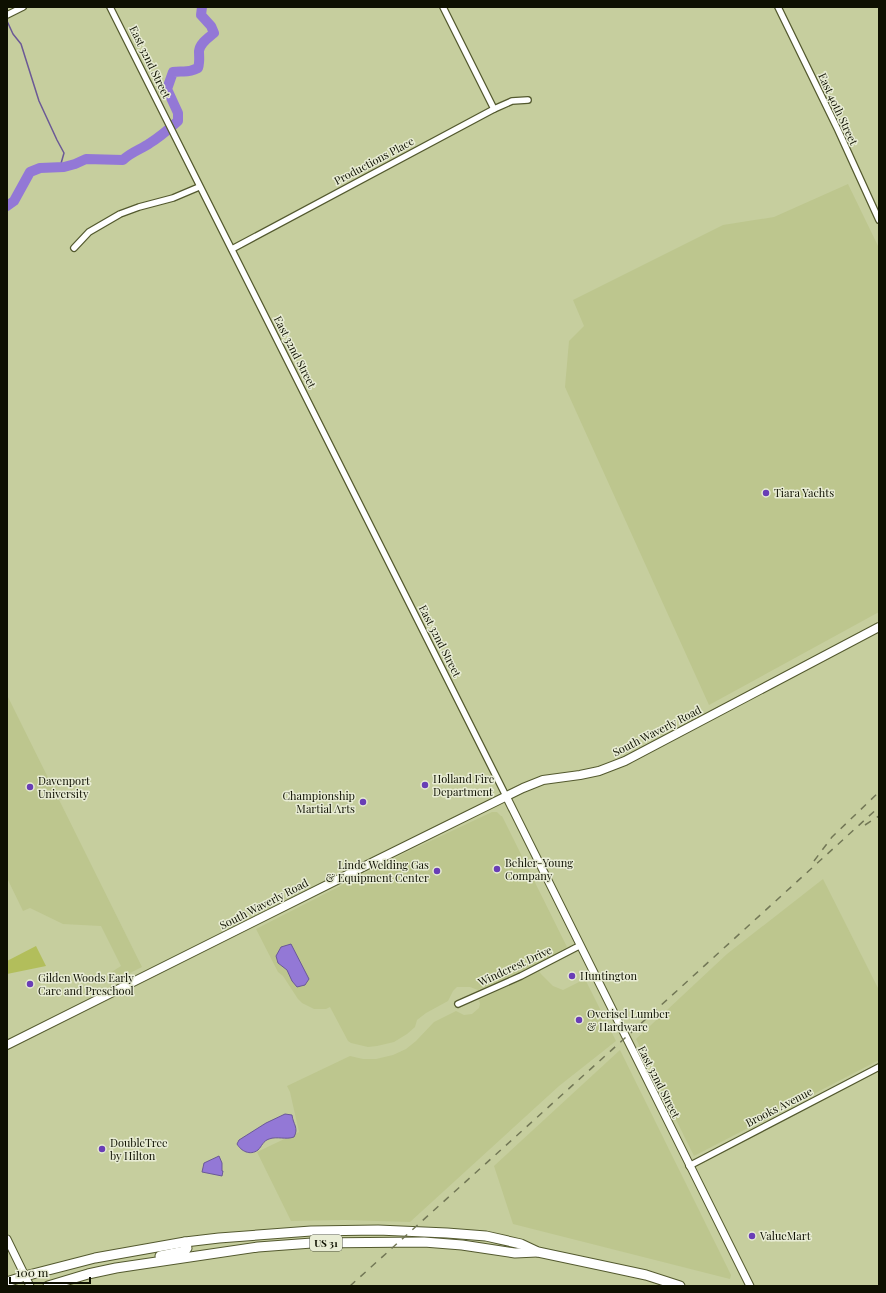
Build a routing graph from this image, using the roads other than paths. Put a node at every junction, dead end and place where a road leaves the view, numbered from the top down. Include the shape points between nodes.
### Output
1 (23, 7) edge
2 (110, 7) edge
3 (443, 7) edge
4 (778, 7) edge
5 (7, 15) edge
6 (528, 100) dead end
7 (494, 109) junction
8 (200, 186) junction
9 (879, 220) edge
10 (74, 248) dead end
11 (232, 249) junction
12 (879, 627) edge
13 (506, 796) junction
14 (579, 946) junction
15 (458, 1004) dead end
16 (7, 1045) edge
17 (879, 1067) edge
18 (689, 1166) junction
19 (7, 1239) edge
20 (185, 1242) junction
21 (538, 1252) junction
22 (116, 1268) junction
23 (25, 1276) junction
24 (7, 1282) edge
25 (30, 1286) edge
26 (48, 1286) edge
27 (680, 1286) edge
28 (750, 1286) edge

1 - 5 street
2 - 8 street, East 32nd Street
3 - 7 street
4 - 9 street, East 40th Street
6 - 7 street, Productions Place via 512,101
7 - 11 street, Productions Place
8 - 10 street via 173,198 120,214 89,232
8 - 11 street, East 32nd Street
11 - 13 street, East 32nd Street
12 - 13 main road, South Waverly Road via 625,762 592,772 543,780
13 - 14 street, East 32nd Street
13 - 16 main road, South Waverly Road
14 - 15 street, Windcrest Drive
14 - 18 street, East 32nd Street
17 - 18 street, Brooks Avenue
18 - 28 street, East 32nd Street
19 - 23 street
20 - 21 highway, US 31 via 311,1231 378,1230 486,1236 521,1244
20 - 22 highway via 185,1250 122,1263
20 - 23 highway, US 31 via 95,1258
21 - 22 highway, US 31 via 515,1253 424,1242 312,1243 258,1247
21 - 27 highway, US 31 via 646,1275
22 - 26 highway, US 31
23 - 24 highway, US 31
23 - 25 street

